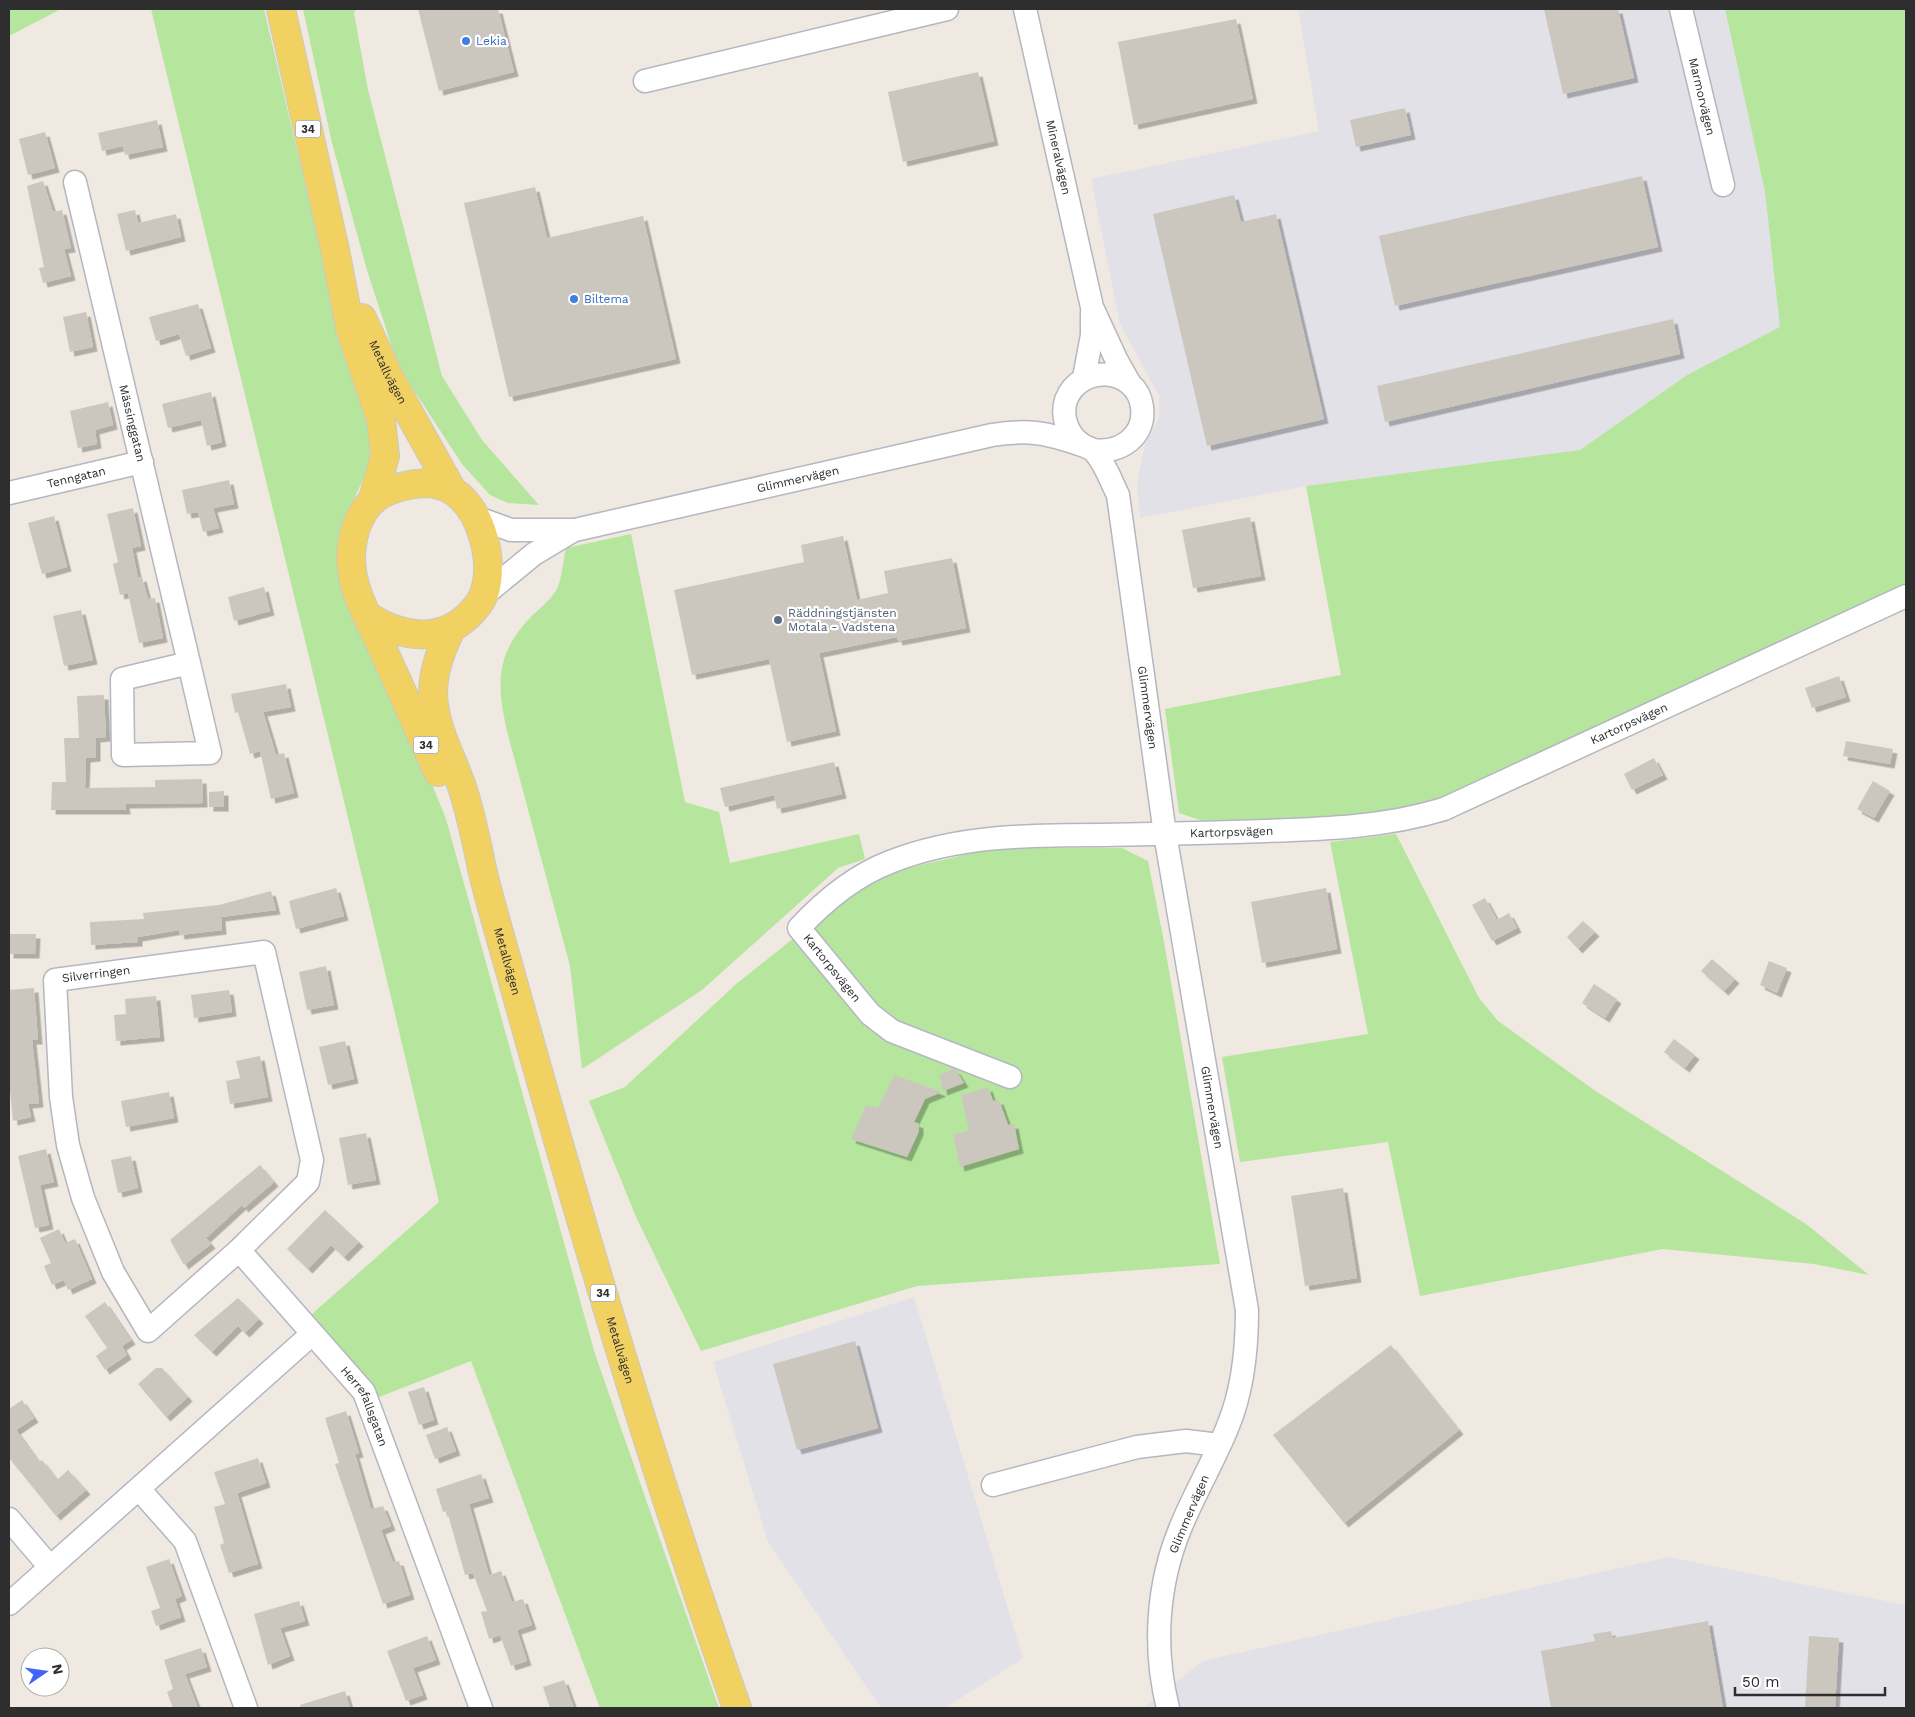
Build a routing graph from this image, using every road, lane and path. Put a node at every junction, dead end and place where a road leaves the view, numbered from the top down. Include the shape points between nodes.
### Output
1 (281, 9) edge
2 (948, 9) edge
3 (1025, 9) edge
4 (1681, 9) edge
5 (865, 18) edge
6 (646, 81) dead end
7 (75, 182) dead end
8 (1723, 185) dead end
9 (335, 250) junction
10 (1092, 307) junction
11 (1084, 378) junction
12 (1130, 384) junction
13 (1066, 401) junction
14 (1021, 430) junction
15 (1125, 445) junction
16 (1088, 448) junction
17 (142, 462) junction
18 (452, 490) junction
19 (9, 493) edge
20 (1118, 495) junction
21 (373, 498) junction
22 (475, 517) junction
23 (575, 530) junction
24 (484, 595) junction
25 (1906, 596) edge
26 (369, 617) junction
27 (451, 629) junction
28 (189, 663) junction
29 (1165, 834) junction
30 (483, 873) junction
31 (1010, 1077) dead end
32 (239, 1250) junction
33 (312, 1334) junction
34 (1219, 1445) junction
35 (993, 1486) dead end
36 (139, 1490) junction
37 (9, 1518) edge
38 (49, 1566) junction
39 (9, 1604) edge
40 (246, 1708) edge
41 (481, 1708) edge
42 (737, 1708) edge
43 (1168, 1708) edge

1 - 9 main road, Metallvägen / 34
2 - 5 street
3 - 10 street, Mineralvägen
4 - 8 street, Marmorvägen
5 - 6 street
7 - 17 street, Mässinggatan
9 - 18 main road, Metallvägen / 34 via 389,377
9 - 21 main road, Metallvägen / 34 via 350,328 384,435 385,456
10 - 11 street, Mineralvägen via 1092,335
10 - 12 street, Mineralvägen
11 - 12 street via 1103,373 1117,376
11 - 13 street, Glimmervägen
12 - 15 street, Glimmervägen via 1140,399 1142,418 1136,433
13 - 14 street, Glimmervägen
13 - 16 street, Glimmervägen via 1065,421 1074,438
14 - 16 street, Glimmervägen via 1056,436
14 - 23 street, Glimmervägen
15 - 16 street, Glimmervägen via 1110,451
15 - 20 street, Glimmervägen
16 - 20 street, Glimmervägen via 1105,467
17 - 19 street, Tenngatan
17 - 28 street, Mässinggatan
18 - 21 main road via 426,483 411,484
18 - 22 main road, 34
20 - 29 street, Glimmervägen
21 - 26 main road, 34 via 355,528 351,544 354,581
22 - 23 street, Glimmervägen via 511,530
22 - 24 main road, 34 via 487,564
23 - 24 street, Glimmervägen via 534,554
24 - 27 main road, 34 via 471,612
25 - 29 street, Kartorpsvägen via 1444,809 1352,828
26 - 27 main road, 34 via 396,630 420,635
26 - 30 main road, Metallvägen / 34
27 - 30 main road, Metallvägen / 34 via 436,667 434,706 463,788
28 - 28 street, Mässinggatan via 210,753 123,755 122,679
29 - 31 street, Kartorpsvägen via 1003,836 938,847 890,861 850,882 818,907 799,928 870,1014 892,1031
29 - 34 street, Glimmervägen via 1246,1310 1240,1382
30 - 42 main road, Metallvägen / 34 via 618,1343 671,1514
32 - 32 street, Silverringen via 148,1330 113,1272 83,1198 68,1145 61,1097 55,980 264,952 312,1160 308,1182
32 - 33 street
33 - 36 street
33 - 41 street, Herrefallsgatan via 364,1392
34 - 35 street via 1186,1441 1137,1447
34 - 43 street, Glimmervägen via 1168,1563 1161,1600 1160,1665
36 - 38 street
36 - 40 street via 185,1541
37 - 38 street
38 - 39 street

